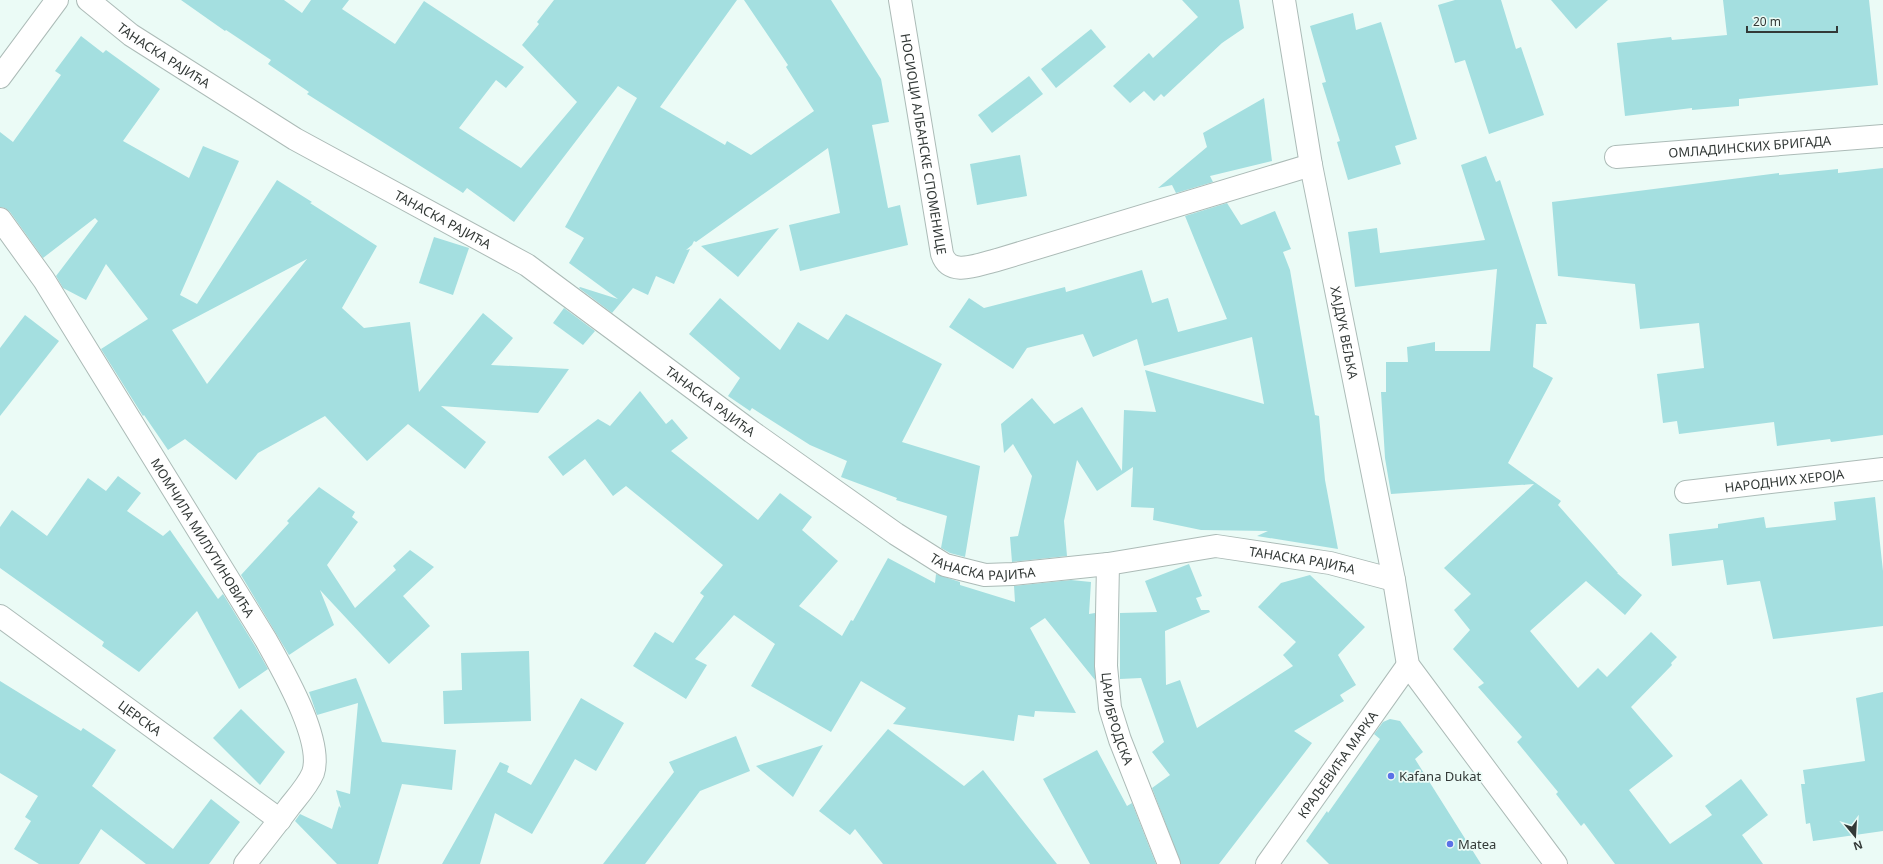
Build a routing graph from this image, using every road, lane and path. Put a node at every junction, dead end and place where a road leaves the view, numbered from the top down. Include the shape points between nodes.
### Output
1 (58, 0) edge
2 (88, 0) edge
3 (900, 0) edge
4 (1284, 0) edge
5 (0, 77) edge
6 (1883, 136) edge
7 (1616, 157) dead end
8 (1311, 165) junction
9 (0, 219) edge
10 (1883, 469) edge
11 (1686, 492) dead end
12 (1108, 564) junction
13 (1394, 580) junction
14 (0, 616) edge
15 (1408, 665) junction
16 (280, 820) junction
17 (245, 864) edge
18 (1169, 864) edge
19 (1267, 864) edge
20 (1556, 864) edge

1 - 5 street
2 - 12 street, ТАНАСКА РАЈИЋА via 131,35 294,139 527,265 752,432 896,534 945,565 985,575
3 - 8 street, НОСИОЦИ АЛБАНСКЕ СПОМЕНИЦЕ via 942,254 949,266 970,266 1037,248
4 - 8 street, ХАЈДУК ВЕЉКА
6 - 7 street, ОМЛАДИНСКИХ БРИГАДА
8 - 13 street, ХАЈДУК ВЕЉКА
9 - 16 street, МОМЧИЛА МИЛУТИНОВИЋА via 44,280 266,640 293,690 315,751 315,762 309,780
10 - 11 street, НАРОДНИХ ХЕРОЈА
12 - 13 street, ТАНАСКА РАЈИЋА via 1216,546 1330,563
12 - 18 street, ЦАРИБРОДСКА via 1106,666 1110,708
13 - 15 street, ХАЈДУК ВЕЉКА
14 - 16 street, ЦЕРСКА
15 - 19 street, КРАЉЕВИЋА МАРКА
15 - 20 street
16 - 17 street, МОМЧИЛА МИЛУТИНОВИЋА

